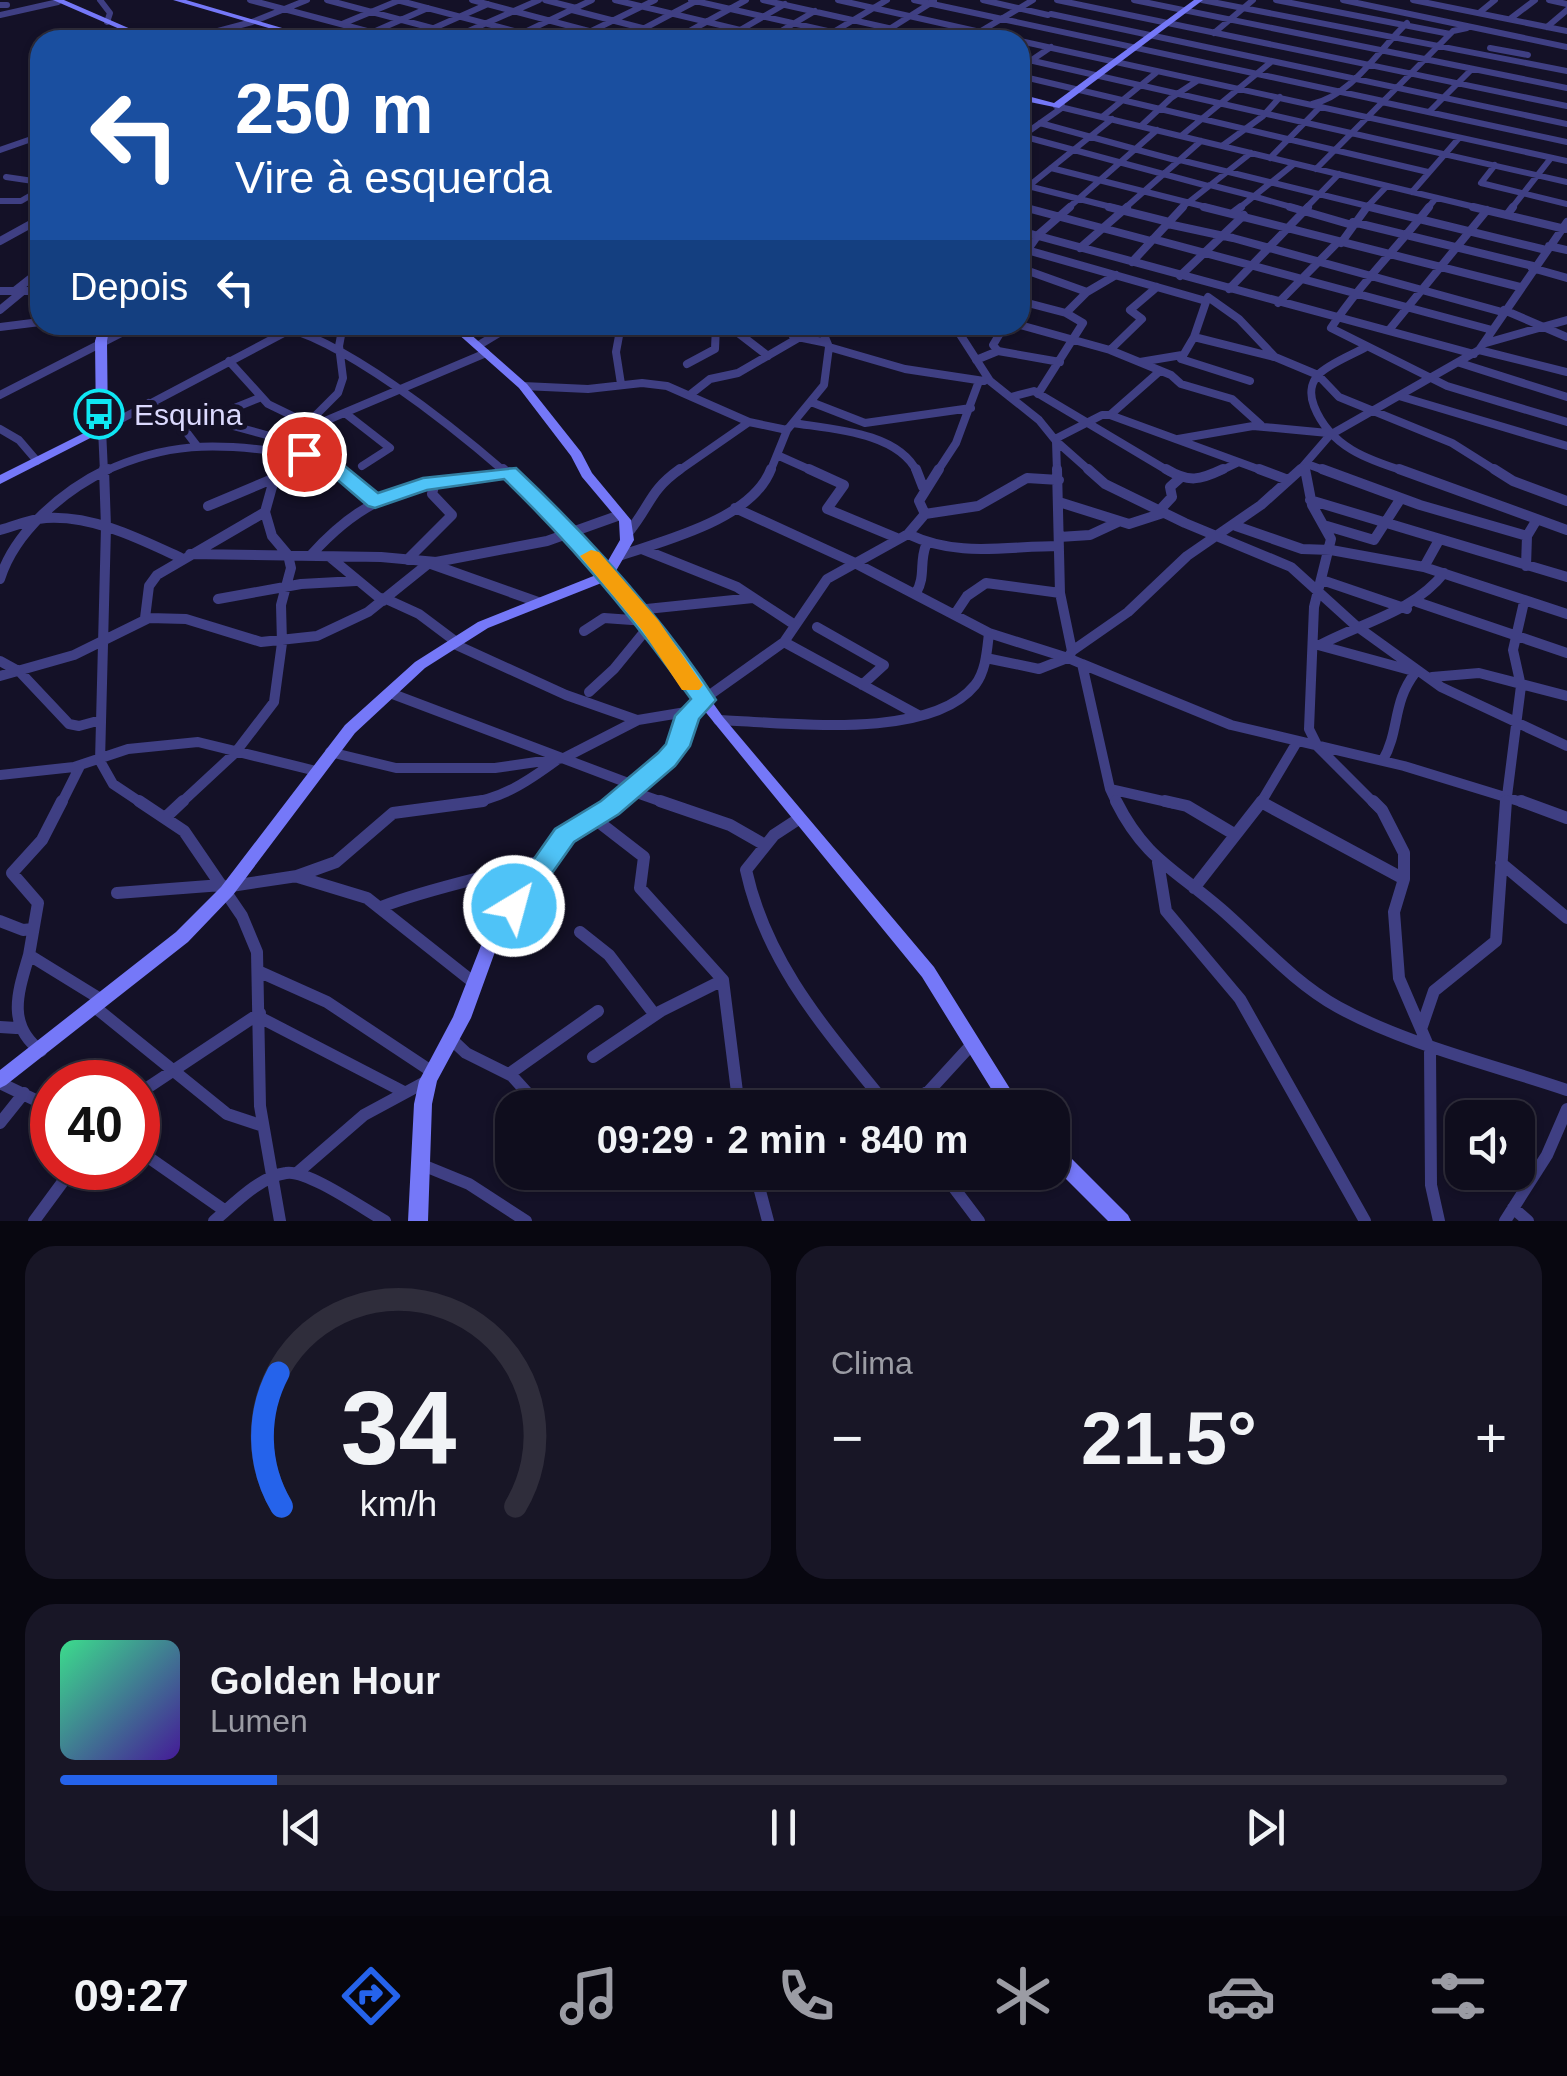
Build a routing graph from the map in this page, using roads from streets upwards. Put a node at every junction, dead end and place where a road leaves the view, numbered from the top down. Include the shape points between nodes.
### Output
1 (100, 0) edge
2 (176, 0) edge
3 (251, 0) edge
4 (307, 0) edge
5 (326, 0) edge
6 (356, 0) edge
7 (399, 0) edge
8 (472, 0) edge
9 (542, 0) edge
10 (592, 0) edge
11 (615, 0) edge
12 (655, 0) edge
13 (695, 0) edge
14 (746, 0) edge
15 (763, 0) edge
16 (838, 0) edge
17 (886, 0) edge
18 (914, 0) edge
19 (983, 0) edge
20 (1033, 0) edge
21 (1057, 0) edge
22 (1118, 0) edge
23 (1134, 0) edge
24 (1201, 0) edge
25 (1253, 0) edge
26 (1276, 0) edge
27 (1344, 0) edge
28 (1380, 0) edge
29 (1416, 0) edge
30 (1456, 0) edge
31 (1495, 0) edge
32 (1535, 0) edge
33 (1549, 0) edge
34 (58, 1) edge
35 (485, 2) edge
36 (788, 2) edge
37 (934, 2) edge
38 (1073, 2) edge
39 (344, 4) junction
40 (1157, 5) junction
41 (1374, 6) junction
42 (1448, 6) junction
43 (640, 7) junction
44 (1567, 7) edge
45 (428, 8) junction
46 (730, 8) junction
47 (874, 8) junction
48 (1240, 8) junction
49 (285, 9) junction
50 (574, 9) junction
51 (1020, 9) junction
52 (1463, 9) junction
53 (515, 10) junction
54 (815, 10) junction
55 (1105, 10) junction
56 (1185, 10) junction
57 (964, 11) junction
58 (1330, 11) junction
59 (1479, 12) junction
60 (370, 13) junction
61 (1050, 14) junction
62 (0, 15) edge
63 (673, 15) junction
64 (1277, 15) junction
65 (1418, 15) junction
66 (459, 16) junction
67 (763, 16) junction
68 (910, 16) junction
69 (1139, 17) junction
70 (1370, 18) junction
71 (1228, 19) junction
72 (1510, 19) junction
73 (614, 20) junction
74 (855, 20) junction
75 (1002, 20) junction
76 (400, 21) junction
77 (550, 21) junction
78 (1447, 21) junction
79 (107, 22) junction
80 (252, 22) junction
81 (703, 22) junction
82 (1089, 22) junction
83 (1317, 22) junction
84 (488, 23) junction
85 (1168, 23) junction
86 (341, 24) junction
87 (792, 24) junction
88 (942, 24) junction
89 (1404, 25) junction
90 (1538, 25) junction
91 (236, 26) junction
92 (1035, 27) junction
93 (1262, 27) junction
94 (1473, 27) junction
95 (1547, 27) junction
96 (646, 28) junction
97 (890, 28) junction
98 (431, 29) junction
99 (127, 30) edge
100 (221, 30) edge
101 (237, 30) edge
102 (282, 30) edge
103 (365, 30) edge
104 (378, 30) edge
105 (435, 30) edge
106 (474, 30) edge
107 (511, 30) edge
108 (532, 30) edge
109 (582, 30) edge
110 (593, 30) edge
111 (642, 30) edge
112 (651, 30) edge
113 (690, 30) edge
114 (740, 30) joint
115 (785, 30) edge
116 (824, 30) edge
117 (838, 30) edge
118 (887, 30) edge
119 (896, 30) edge
120 (933, 30) edge
121 (969, 30) edge
122 (982, 30) edge
123 (1030, 30) edge
124 (1356, 31) junction
125 (1567, 31) edge
126 (1451, 32) junction
127 (1211, 33) junction
128 (1068, 34) junction
129 (1501, 34) junction
130 (1302, 35) junction
131 (1150, 36) junction
132 (1524, 38) junction
133 (1391, 39) junction
134 (1246, 40) junction
135 (1103, 42) junction
136 (1540, 42) junction
137 (1030, 43) edge
138 (1345, 44) junction
139 (1194, 45) junction
140 (1050, 47) junction
141 (1437, 47) junction
142 (1567, 47) edge
143 (1133, 48) junction
144 (1286, 48) junction
145 (1490, 48) junction
146 (1380, 52) junction
147 (1234, 53) junction
148 (1085, 55) junction
149 (1484, 56) junction
150 (1332, 57) junction
151 (1178, 59) junction
152 (1030, 60) edge
153 (1425, 60) junction
154 (1524, 60) junction
155 (1033, 61) junction
156 (1114, 62) junction
157 (1271, 62) junction
158 (1030, 63) edge
159 (1367, 65) junction
160 (1213, 67) junction
161 (1471, 69) junction
162 (1567, 71) edge
163 (1159, 72) junction
164 (1412, 74) junction
165 (1095, 76) junction
166 (1258, 76) junction
167 (1511, 76) junction
168 (1030, 78) edge
169 (1353, 79) junction
170 (1195, 81) junction
171 (1457, 83) junction
172 (1301, 85) junction
173 (1139, 86) junction
174 (1563, 87) edge
175 (1398, 88) junction
176 (1076, 90) junction
177 (1238, 90) junction
178 (1494, 91) junction
179 (1335, 93) junction
180 (1178, 95) junction
181 (1275, 98) junction
182 (1442, 98) junction
183 (1030, 100) edge
184 (1122, 101) junction
185 (1382, 101) junction
186 (1546, 102) junction
187 (1306, 104) junction
188 (1059, 106) junction
189 (1220, 106) junction
190 (1567, 106) edge
191 (1320, 107) junction
192 (1161, 110) junction
193 (1431, 112) junction
194 (1264, 114) junction
195 (1102, 117) junction
196 (1365, 117) junction
197 (1539, 118) junction
198 (1112, 120) junction
199 (1202, 120) junction
200 (1466, 120) junction
201 (1304, 122) junction
202 (1040, 123) junction
203 (1567, 124) edge
204 (1141, 126) junction
205 (1416, 128) junction
206 (1030, 130) edge
207 (1157, 130) junction
208 (1243, 130) junction
209 (1352, 132) junction
210 (1523, 133) junction
211 (1181, 136) junction
212 (1091, 137) junction
213 (1456, 137) junction
214 (1030, 139) edge
215 (30, 140) edge
216 (1288, 140) junction
217 (1200, 141) junction
218 (1567, 142) edge
219 (1401, 144) junction
220 (1222, 146) junction
221 (1504, 148) junction
222 (1135, 149) junction
223 (0, 150) edge
224 (1335, 151) junction
225 (1072, 152) junction
226 (1251, 153) junction
227 (1444, 154) junction
228 (1270, 158) junction
229 (1551, 158) junction
230 (1180, 160) junction
231 (1567, 161) edge
232 (1384, 162) junction
233 (1118, 163) junction
234 (1294, 164) junction
235 (1493, 164) junction
236 (1052, 168) junction
237 (1316, 169) junction
238 (1227, 170) junction
239 (1428, 172) junction
240 (1163, 174) junction
241 (1339, 174) junction
242 (1539, 176) junction
243 (6, 177) dead end
244 (30, 181) edge
245 (1030, 181) edge
246 (1099, 181) junction
247 (1365, 181) junction
248 (1273, 182) junction
249 (1567, 182) edge
250 (1208, 185) junction
251 (1386, 186) junction
252 (1030, 187) edge
253 (1141, 192) junction
254 (1412, 192) junction
255 (1320, 193) junction
256 (1525, 194) junction
257 (30, 196) edge
258 (1256, 197) junction
259 (1436, 198) junction
260 (1078, 199) junction
261 (0, 201) edge
262 (1186, 203) junction
263 (1567, 204) edge
264 (1369, 206) junction
265 (1030, 208) edge
266 (1122, 210) junction
267 (1487, 210) junction
268 (1303, 211) junction
269 (1233, 213) junction
270 (1059, 215) junction
271 (1244, 215) junction
272 (1507, 215) junction
273 (1419, 218) junction
274 (1168, 223) junction
275 (1353, 223) junction
276 (30, 225) edge
277 (1565, 226) edge
278 (0, 228) edge
279 (1105, 228) junction
280 (1289, 228) junction
281 (1471, 230) junction
282 (15, 233) junction
283 (1030, 233) edge
284 (1038, 235) junction
285 (1220, 235) junction
286 (1407, 235) junction
287 (1152, 240) junction
288 (0, 241) edge
289 (1340, 243) junction
290 (1030, 246) edge
291 (1268, 247) junction
292 (1458, 247) junction
293 (1080, 248) junction
294 (1548, 248) junction
295 (1567, 250) edge
296 (1030, 251) edge
297 (1202, 253) junction
298 (1104, 254) junction
299 (1391, 256) junction
300 (1132, 262) junction
301 (1319, 262) junction
302 (1089, 267) junction
303 (1248, 268) junction
304 (1442, 268) junction
305 (1533, 268) junction
306 (1030, 272) edge
307 (1116, 274) junction
308 (1180, 276) junction
309 (1372, 276) junction
310 (1567, 278) edge
311 (1297, 280) junction
312 (30, 281) edge
313 (1216, 286) junction
314 (1157, 288) junction
315 (1520, 288) junction
316 (1229, 289) junction
317 (1423, 289) junction
318 (0, 290) edge
319 (20, 291) junction
320 (30, 291) edge
321 (1088, 292) junction
322 (1352, 296) junction
323 (1207, 299) junction
324 (1278, 303) junction
325 (1030, 304) edge
326 (1405, 308) junction
327 (0, 310) edge
328 (1503, 311) junction
329 (1066, 313) junction
330 (1335, 319) junction
331 (1567, 320) edge
332 (30, 324) edge
333 (1542, 325) junction
334 (1030, 327) edge
335 (0, 328) edge
336 (1492, 330) junction
337 (1391, 331) junction
338 (102, 335) edge
339 (114, 335) edge
340 (280, 335) edge
341 (314, 335) edge
342 (341, 335) edge
343 (466, 335) edge
344 (500, 335) edge
345 (619, 335) edge
346 (716, 335) edge
347 (741, 335) edge
348 (792, 335) edge
349 (824, 335) edge
350 (960, 335) edge
351 (998, 335) edge
352 (800, 337) junction
353 (1194, 337) junction
354 (1567, 337) edge
355 (1074, 338) junction
356 (101, 341) junction
357 (828, 345) junction
358 (339, 346) junction
359 (1370, 348) junction
360 (483, 349) junction
361 (1480, 349) junction
362 (1110, 350) junction
363 (998, 351) junction
364 (1182, 354) junction
365 (768, 356) junction
366 (1274, 357) junction
367 (976, 360) junction
368 (230, 361) junction
369 (1060, 362) junction
370 (1139, 362) junction
371 (1460, 362) junction
372 (687, 364) dead end
373 (1196, 366) junction
374 (1160, 371) junction
375 (1567, 372) edge
376 (1318, 376) junction
377 (1433, 377) junction
378 (1179, 380) junction
379 (984, 381) junction
380 (1250, 382) dead end
381 (621, 384) junction
382 (522, 386) junction
383 (399, 390) junction
384 (0, 394) edge
385 (692, 394) junction
386 (1038, 394) junction
387 (1398, 396) junction
388 (1011, 397) junction
389 (1565, 397) edge
390 (260, 398) junction
391 (811, 402) junction
392 (149, 404) junction
393 (971, 408) junction
394 (1368, 412) junction
395 (345, 413) junction
396 (1110, 415) junction
397 (1554, 418) junction
398 (210, 420) junction
399 (305, 422) junction
400 (748, 422) junction
401 (1088, 422) junction
402 (1567, 422) edge
403 (1260, 425) junction
404 (790, 426) junction
405 (0, 428) edge
406 (102, 428) junction
407 (184, 428) junction
408 (294, 434) junction
409 (1329, 434) junction
410 (270, 436) dead end
411 (1178, 439) junction
412 (1056, 440) junction
413 (197, 446) junction
414 (1567, 446) edge
415 (284, 450) junction
416 (778, 455) junction
417 (1366, 459) junction
418 (38, 461) junction
419 (1238, 463) junction
420 (362, 466) dead end
421 (1305, 466) junction
422 (104, 468) junction
423 (509, 472) junction
424 (277, 477) junction
425 (1180, 478) junction
426 (0, 480) edge
427 (1059, 480) junction
428 (1288, 480) junction
429 (1355, 480) junction
430 (436, 482) junction
431 (924, 488) junction
432 (1401, 498) junction
433 (1310, 500) junction
434 (1567, 501) edge
435 (375, 502) junction
436 (1060, 502) junction
437 (208, 506) dead end
438 (735, 508) junction
439 (265, 512) junction
440 (1161, 512) junction
441 (620, 514) junction
442 (925, 514) junction
443 (40, 519) junction
444 (1536, 521) junction
445 (1118, 522) junction
446 (1384, 523) junction
447 (1236, 526) junction
448 (1327, 526) junction
449 (106, 528) junction
450 (0, 530) edge
451 (1567, 530) edge
452 (572, 532) junction
453 (628, 533) junction
454 (902, 536) junction
455 (1216, 536) junction
456 (1527, 536) junction
457 (1439, 540) junction
458 (1059, 541) junction
459 (926, 545) junction
460 (642, 549) junction
461 (1331, 550) junction
462 (288, 555) junction
463 (312, 555) junction
464 (186, 556) junction
465 (619, 556) junction
466 (331, 558) junction
467 (406, 560) junction
468 (854, 562) junction
469 (428, 563) junction
470 (2, 566) edge
471 (1424, 566) junction
472 (1526, 566) junction
473 (1444, 573) junction
474 (606, 576) junction
475 (1567, 577) edge
476 (0, 579) edge
477 (1322, 580) junction
478 (356, 581) junction
479 (287, 586) junction
480 (916, 593) junction
481 (1060, 593) junction
482 (1319, 595) junction
483 (753, 598) junction
484 (218, 599) dead end
485 (384, 599) junction
486 (538, 602) junction
487 (1524, 602) junction
488 (1412, 605) junction
489 (954, 614) junction
490 (1567, 614) edge
491 (145, 618) junction
492 (644, 619) junction
493 (795, 625) junction
494 (1355, 626) junction
495 (817, 627) dead end
496 (584, 632) dead end
497 (989, 633) junction
498 (1516, 636) junction
499 (104, 642) junction
500 (454, 642) junction
501 (784, 642) junction
502 (282, 643) junction
503 (1316, 645) junction
504 (1567, 653) edge
505 (1070, 654) junction
506 (986, 658) junction
507 (0, 661) edge
508 (1082, 664) junction
509 (20, 672) junction
510 (1419, 673) junction
511 (0, 676) edge
512 (862, 685) junction
513 (1522, 686) junction
514 (589, 692) dead end
515 (390, 693) junction
516 (1567, 696) edge
517 (698, 705) junction
518 (918, 714) junction
519 (101, 720) junction
520 (638, 720) junction
521 (718, 720) junction
522 (1520, 724) junction
523 (1297, 742) junction
524 (1567, 746) edge
525 (1318, 747) junction
526 (330, 752) junction
527 (235, 753) junction
528 (100, 756) junction
529 (561, 758) junction
530 (1382, 760) junction
531 (81, 764) junction
532 (316, 771) junction
533 (0, 775) edge
534 (634, 789) junction
535 (1110, 789) junction
536 (1508, 796) junction
537 (1261, 802) junction
538 (591, 816) junction
539 (166, 817) junction
540 (800, 818) junction
541 (1567, 818) edge
542 (1234, 834) junction
543 (765, 845) junction
544 (550, 859) junction
545 (1158, 862) junction
546 (1501, 864) junction
547 (297, 876) junction
548 (1178, 878) junction
549 (1404, 878) junction
550 (1160, 884) junction
551 (227, 887) junction
552 (1194, 888) junction
553 (117, 894) dead end
554 (381, 908) junction
555 (1567, 918) edge
556 (2, 925) edge
557 (34, 928) junction
558 (580, 932) dead end
559 (30, 956) junction
560 (260, 972) junction
561 (724, 980) junction
562 (474, 982) junction
563 (100, 1004) junction
564 (598, 1011) dead end
565 (260, 1015) junction
566 (654, 1016) junction
567 (0, 1027) edge
568 (16, 1028) junction
569 (1423, 1034) junction
570 (450, 1038) junction
571 (973, 1043) junction
572 (42, 1051) junction
573 (593, 1057) dead end
574 (174, 1069) junction
575 (509, 1074) junction
576 (430, 1076) junction
577 (160, 1079) edge
578 (0, 1082) edge
579 (524, 1090) edge
580 (737, 1090) edge
581 (875, 1090) edge
582 (932, 1090) edge
583 (1002, 1090) edge
584 (1567, 1090) edge
585 (404, 1092) junction
586 (24, 1093) junction
587 (30, 1096) edge
588 (1567, 1109) edge
589 (0, 1123) edge
590 (263, 1126) junction
591 (420, 1164) junction
592 (160, 1168) edge
593 (1070, 1170) edge
594 (297, 1173) junction
595 (272, 1178) junction
596 (56, 1190) edge
597 (760, 1190) edge
598 (956, 1190) edge
599 (1509, 1214) edge
600 (219, 1215) edge
601 (34, 1221) edge
602 (280, 1221) edge
603 (385, 1221) edge
604 (418, 1221) edge
605 (526, 1221) edge
606 (768, 1221) edge
607 (980, 1221) edge
608 (1121, 1221) edge
609 (1365, 1221) edge
610 (1438, 1221) edge
611 (1528, 1221) edge

1 - 79 street via 109,9
2 - 80 street
3 - 49 street
4 - 49 street
5 - 39 street
6 - 39 street
7 - 45 street
7 - 60 street
8 - 35 street
9 - 50 street
9 - 53 street
10 - 50 street
11 - 43 street
12 - 43 street
13 - 46 street
13 - 63 street
14 - 46 street
15 - 36 street
16 - 47 street
17 - 47 street
18 - 37 street
19 - 51 street
19 - 57 street
20 - 51 street
21 - 38 street
22 - 55 street
23 - 40 street
24 - 48 street
24 - 56 street
25 - 48 street
26 - 58 street
27 - 41 street
27 - 58 street
28 - 41 street
29 - 42 street
30 - 42 street
31 - 59 street
32 - 72 street
33 - 44 street
34 - 62 street
34 - 79 street
35 - 53 street
35 - 66 street
36 - 54 street
36 - 67 street
37 - 57 street
37 - 68 street
38 - 55 street
38 - 61 street
39 - 60 street
40 - 56 street
40 - 69 street
41 - 65 street
42 - 52 street
43 - 63 street
43 - 73 street
44 - 95 street
45 - 66 street
45 - 76 street
46 - 67 street
46 - 81 street
47 - 68 street
47 - 74 street
48 - 64 street
48 - 71 street
49 - 80 street
49 - 86 street
50 - 73 street
50 - 77 street
51 - 61 street
51 - 75 street
52 - 59 street
52 - 78 street
53 - 77 street
53 - 84 street
54 - 74 street
54 - 87 street
55 - 69 street
55 - 82 street
56 - 71 street
56 - 85 street
57 - 75 street
57 - 88 street
58 - 70 street
58 - 83 street
59 - 72 street
60 - 76 street
60 - 86 street
61 - 82 street
61 - 92 street
63 - 81 street
63 - 96 street
64 - 83 street
64 - 93 street
65 - 78 street
65 - 89 street
66 - 84 street
66 - 98 street
67 - 87 street
67 - 114 street
68 - 88 street
68 - 97 street
69 - 85 street
70 - 89 street
70 - 124 street
71 - 93 street
71 - 127 street
72 - 90 street
73 - 96 street
73 - 110 street
74 - 97 street
74 - 117 street
75 - 92 street
75 - 122 street
76 - 98 street
76 - 104 street
77 - 108 street
77 - 109 street
78 - 94 street
78 - 126 street
79 - 99 street
80 - 91 street
80 - 102 street
81 - 113 street
81 - 114 street
82 - 128 street
82 - 131 street
83 - 124 street
83 - 130 street
84 - 106 street
84 - 107 street
85 - 127 street
85 - 131 street
86 - 103 street
87 - 115 street
87 - 116 street
88 - 120 street
88 - 121 street
89 - 126 street
89 - 133 street
90 - 95 street
90 - 132 street
91 - 100 street
91 - 101 street
92 - 123 street
92 - 128 street
93 - 130 street
93 - 134 street
94 - 126 street
94 - 129 street
95 - 125 street
96 - 111 street
96 - 112 street
97 - 118 street
97 - 119 street
98 - 105 street
124 - 133 street
126 - 141 street
127 - 134 street
127 - 139 street
128 - 135 street
128 - 140 street
129 - 132 street
129 - 145 street
130 - 138 street
130 - 144 street
131 - 139 street
131 - 143 street
132 - 136 street
133 - 141 street
133 - 146 street
134 - 144 street
134 - 147 street
135 - 143 street
135 - 148 street
136 - 142 street
136 - 154 street
137 - 140 street
138 - 146 street
138 - 150 street
139 - 147 street
139 - 151 street
140 - 148 street
140 - 155 street
141 - 149 street
141 - 153 street
143 - 151 street
143 - 156 street
144 - 150 street
145 - 149 street
145 - 154 street
146 - 153 street
146 - 159 street
147 - 157 street
147 - 160 street
148 - 156 street
149 - 154 street
149 - 161 street
150 - 159 street
151 - 160 street
151 - 163 street
152 - 155 street
153 - 161 street
153 - 164 street
154 - 162 street
154 - 167 street
155 - 158 street
155 - 165 street
156 - 163 street
156 - 165 street
157 - 166 street
157 - 169 street
159 - 164 street
159 - 169 street
160 - 166 street
160 - 170 street
161 - 167 street
161 - 171 street
163 - 170 street
163 - 173 street
164 - 171 street
164 - 175 street
165 - 173 street
165 - 176 street
166 - 172 street
166 - 177 street
167 - 174 street
167 - 178 street
168 - 176 street
169 - 175 street
169 - 179 street
170 - 177 street
170 - 180 street
171 - 178 street
171 - 182 street
172 - 179 street
172 - 181 street
173 - 180 street
173 - 184 street
174 - 186 street
175 - 182 street
175 - 185 street
176 - 184 street
176 - 188 street
177 - 181 street
177 - 189 street
178 - 186 street
179 - 185 street
179 - 187 street
180 - 189 street
180 - 192 street
181 - 187 street
181 - 194 street
182 - 193 street
182 - 197 street
183 - 188 street
184 - 192 street
184 - 195 street
185 - 193 street
185 - 196 street
186 - 190 street
187 - 191 street
188 - 195 street
188 - 202 street
189 - 194 street
189 - 199 street
191 - 196 street
191 - 201 street
192 - 199 street
192 - 204 street
193 - 200 street
193 - 205 street
194 - 201 street
194 - 208 street
195 - 198 street
196 - 205 street
196 - 209 street
197 - 203 street
197 - 210 street
198 - 204 street
198 - 212 street
199 - 208 street
199 - 211 street
200 - 210 street
200 - 213 street
201 - 209 street
201 - 216 street
202 - 206 street
202 - 212 street
204 - 207 street
205 - 213 street
205 - 219 street
207 - 211 street
207 - 222 street
208 - 216 street
208 - 220 street
209 - 219 street
209 - 224 street
210 - 218 street
210 - 221 street
211 - 217 street
212 - 222 street
212 - 225 street
213 - 221 street
213 - 227 street
214 - 225 street
215 - 223 street
216 - 224 street
216 - 228 street
217 - 220 street
217 - 230 street
219 - 227 street
219 - 232 street
220 - 226 street
221 - 229 street
221 - 235 street
222 - 230 street
222 - 233 street
224 - 232 street
224 - 237 street
225 - 233 street
225 - 236 street
226 - 228 street
226 - 238 street
227 - 235 street
227 - 239 street
228 - 234 street
229 - 231 street
229 - 242 street
230 - 238 street
230 - 240 street
232 - 239 street
232 - 247 street
233 - 240 street
233 - 246 street
234 - 237 street
234 - 248 street
235 - 242 street
235 - 256 street via 1481,183
236 - 245 street
236 - 246 street
237 - 241 street
238 - 248 street
238 - 250 street
239 - 254 street
240 - 250 street
240 - 253 street
241 - 247 street
241 - 255 street
242 - 249 street
242 - 256 street
243 - 244 street
246 - 253 street
246 - 260 street
247 - 251 street
248 - 255 street
248 - 258 street
250 - 258 street
250 - 262 street
251 - 254 street
251 - 264 street
252 - 260 street
253 - 262 street
253 - 266 street
254 - 259 street
255 - 264 street
255 - 268 street
256 - 263 street
256 - 272 street
257 - 261 street
258 - 268 street
258 - 269 street
259 - 267 street
259 - 273 street
260 - 266 street
260 - 270 street
262 - 269 street
262 - 274 street
264 - 273 street
264 - 275 street
265 - 270 street
266 - 274 street
266 - 279 street
267 - 272 street
267 - 281 street
268 - 275 street
268 - 280 street
269 - 271 street
270 - 279 street
270 - 284 street
271 - 280 street
271 - 285 street
272 - 277 street
273 - 281 street
273 - 286 street
274 - 285 street
274 - 287 street
275 - 286 street
275 - 289 street
276 - 282 street
277 - 294 street
278 - 282 street
279 - 287 street
279 - 293 street
280 - 289 street
280 - 291 street
281 - 292 street
281 - 294 street
282 - 288 street
283 - 284 street
284 - 290 street
284 - 293 street
285 - 291 street
285 - 297 street
286 - 292 street
286 - 299 street
287 - 297 street
287 - 300 street
289 - 299 street
289 - 301 street
291 - 301 street
291 - 303 street
292 - 304 street
292 - 305 street
293 - 298 street
294 - 295 street
294 - 305 street
296 - 302 street
297 - 303 street
297 - 308 street
298 - 300 street
298 - 302 street
299 - 304 street
299 - 309 street
300 - 308 street
301 - 309 street
301 - 311 street
302 - 307 street
303 - 311 street
303 - 316 street
304 - 315 street
304 - 317 street
305 - 310 street
305 - 315 street
306 - 321 street
307 - 314 street
307 - 321 street
308 - 313 street
309 - 317 street
309 - 322 street
311 - 322 street
311 - 324 street
312 - 319 street
313 - 316 street
313 - 323 street
314 - 323 street
314 - 362 street via 1130,310 1142,319
315 - 328 street
316 - 324 street
317 - 326 street
317 - 328 street
318 - 319 street
319 - 320 street
319 - 327 street
321 - 329 street
322 - 326 street
322 - 330 street
323 - 353 street
323 - 366 street via 1239,319
324 - 330 street
325 - 329 street
326 - 336 street
326 - 337 street
328 - 333 street
328 - 336 street
329 - 355 street via 1082,321
330 - 337 street
330 - 359 street via 1332,328
331 - 333 street
332 - 335 street
333 - 354 street
333 - 361 street
334 - 355 street
336 - 361 street
337 - 359 street
337 - 361 street
338 - 356 street
339 - 356 street
340 - 368 street
341 - 358 street
342 - 358 street
343 - 360 street
344 - 360 street
345 - 381 street
346 - 372 street via 715,349
347 - 365 street
348 - 352 street
349 - 357 street
350 - 367 street
351 - 363 street via 993,344
352 - 357 street
352 - 365 street
353 - 364 street
353 - 366 street
355 - 362 street
355 - 369 street
356 - 384 street
356 - 406 street
357 - 379 street via 891,367
357 - 391 street via 824,385
358 - 383 street
358 - 399 street via 338,393
359 - 376 street
359 - 377 street
360 - 382 street
360 - 383 street
361 - 371 street
361 - 375 street
362 - 370 street
363 - 367 street
363 - 369 street
364 - 370 street
364 - 373 street via 1183,362
365 - 385 street via 710,378
366 - 376 street
367 - 379 street
368 - 390 street
368 - 392 street
369 - 386 street
370 - 374 street
371 - 377 street
371 - 389 street
373 - 378 street
373 - 380 street
374 - 378 street
374 - 396 street
376 - 394 street
376 - 409 street via 1310,397
377 - 387 street
377 - 397 street
378 - 403 street via 1232,399
379 - 388 street
379 - 393 street
381 - 382 street via 588,390
381 - 385 street
382 - 441 street
383 - 395 street
383 - 423 street
385 - 400 street
386 - 388 street
386 - 401 street
387 - 394 street
387 - 414 street
388 - 412 street
389 - 397 street
390 - 398 street
390 - 399 street
391 - 393 street via 865,423
391 - 404 street
392 - 406 street
392 - 407 street
393 - 431 street
394 - 409 street
394 - 434 street via 1452,443 1513,480
395 - 408 street
395 - 420 street via 390,448
396 - 401 street
396 - 411 street
397 - 402 street
398 - 407 street
398 - 410 street
399 - 408 street
400 - 404 street
400 - 453 street via 656,486
401 - 412 street
401 - 425 street
403 - 409 street
403 - 411 street
404 - 416 street
404 - 431 street via 847,433 897,452 912,463
405 - 418 street
406 - 418 street
406 - 422 street
407 - 413 street
408 - 415 street
409 - 417 street
409 - 421 street
411 - 419 street
412 - 427 street
412 - 440 street via 1105,484
413 - 415 street
413 - 422 street
415 - 424 street
415 - 435 street via 333,466
416 - 438 street via 766,485
416 - 454 street via 844,485 827,509
417 - 429 street
417 - 444 street
418 - 426 street
419 - 425 street via 1199,481
419 - 428 street
421 - 428 street
421 - 429 street
421 - 433 street
422 - 443 street
422 - 449 street
423 - 430 street
423 - 452 street
424 - 437 street
424 - 439 street
425 - 440 street
427 - 436 street
427 - 442 street via 1027,478 978,506
428 - 447 street
429 - 432 street
430 - 435 street
430 - 467 street via 432,494 452,515
431 - 442 street via 919,501
432 - 446 street
432 - 456 street
433 - 446 street
433 - 448 street
435 - 463 street via 335,525
436 - 445 street
436 - 458 street
438 - 460 street via 707,526
438 - 468 street
439 - 462 street via 272,536
439 - 464 street
440 - 445 street
440 - 455 street
441 - 452 street
441 - 453 street
442 - 454 street
443 - 449 street
443 - 450 street
443 - 470 street
444 - 451 street
444 - 456 street
445 - 458 street
446 - 448 street via 1371,541
446 - 457 street
447 - 455 street
447 - 461 street via 1302,550
448 - 461 street
449 - 464 street
449 - 499 street
452 - 469 street
452 - 474 street
453 - 465 street
454 - 459 street
454 - 468 street
455 - 482 street via 1291,567
455 - 505 street
456 - 472 street
457 - 471 street
457 - 472 street
458 - 459 street via 958,552
458 - 481 street
459 - 480 street via 924,580
460 - 465 street
460 - 483 street
461 - 471 street
461 - 477 street
462 - 463 street
462 - 464 street
462 - 479 street
463 - 466 street
464 - 491 street via 156,575
465 - 474 street
466 - 467 street
466 - 478 street
467 - 469 street
468 - 480 street
468 - 493 street via 821,584
469 - 485 street
469 - 486 street
470 - 476 street
471 - 473 street
472 - 475 street
473 - 487 street
473 - 488 street
474 - 486 street
474 - 492 street
477 - 482 street
477 - 488 street
478 - 479 street
478 - 485 street
479 - 484 street
479 - 502 street
480 - 489 street
481 - 489 street via 986,583
481 - 505 street
482 - 494 street
482 - 503 street
483 - 492 street
483 - 493 street
485 - 500 street via 419,614
485 - 502 street via 343,625
486 - 500 street
487 - 490 street
487 - 498 street
488 - 494 street
488 - 498 street
489 - 497 street
491 - 499 street
491 - 502 street via 203,622
492 - 496 street via 604,618
492 - 514 street via 614,668
492 - 517 street
493 - 501 street
494 - 503 street
494 - 510 street
495 - 512 street via 884,664
497 - 505 street
497 - 506 street
498 - 504 street
498 - 513 street via 1513,658
499 - 509 street
499 - 519 street
500 - 515 street
500 - 520 street via 566,695
501 - 512 street
501 - 517 street
502 - 527 street via 274,702
503 - 510 street
503 - 525 street via 1309,730
505 - 506 street via 1039,669
505 - 508 street
506 - 518 street via 971,689
507 - 509 street
508 - 523 street via 1232,725
508 - 535 street
509 - 511 street
509 - 519 street via 70,724
510 - 513 street via 1442,679 1479,673
510 - 522 street
510 - 530 street via 1395,700 1394,739
512 - 518 street
513 - 516 street
513 - 522 street
515 - 526 street
515 - 529 street
517 - 520 street
517 - 521 street
517 - 534 street via 678,746
518 - 521 street via 877,725
519 - 528 street
520 - 529 street
521 - 540 street
522 - 524 street
522 - 536 street via 1509,758
523 - 525 street
523 - 537 street
525 - 530 street
525 - 549 street via 1382,810 1404,853
526 - 529 street via 415,768 495,768
526 - 532 street
527 - 528 street via 198,742
527 - 532 street
527 - 539 street
528 - 531 street
528 - 539 street via 113,784
529 - 534 street
529 - 547 street via 490,800 393,812 336,862
530 - 536 street
531 - 533 street
531 - 557 street via 42,840 12,870 38,904
532 - 551 street
534 - 538 street
534 - 543 street
535 - 542 street via 1187,806
535 - 545 street
536 - 541 street
536 - 546 street
537 - 542 street
537 - 549 street
538 - 544 street via 564,836
538 - 561 street via 644,857 640,888
539 - 551 street
540 - 543 street
540 - 571 street via 928,972
542 - 552 street
543 - 581 street via 746,870 760,932 784,976
544 - 554 street
544 - 562 street via 496,924
545 - 548 street
545 - 550 street
546 - 555 street
546 - 569 street via 1496,941 1434,990
547 - 551 street
547 - 554 street
548 - 550 street
548 - 552 street
549 - 569 street via 1394,912 1399,978
550 - 609 street via 1166,911 1240,999
551 - 553 street
551 - 560 street
551 - 563 street via 182,936
552 - 569 street via 1306,986 1371,1022
554 - 562 street
556 - 557 street
557 - 559 street
558 - 566 street via 609,956
559 - 563 street
559 - 568 street via 15,1002
560 - 565 street
560 - 576 street via 327,1002
561 - 566 street
561 - 580 street
562 - 570 street
563 - 572 street
563 - 574 street
564 - 575 street
565 - 574 street
565 - 585 street
565 - 590 street
566 - 573 street
567 - 568 street
568 - 572 street
569 - 584 street
569 - 610 street via 1431,1058 1431,1185
570 - 575 street
570 - 576 street
571 - 582 street
571 - 583 street
572 - 578 street
574 - 577 street
574 - 590 street via 227,1114
575 - 579 street
576 - 585 street
576 - 591 street
578 - 586 street
585 - 594 street via 341,1132
586 - 587 street
586 - 589 street
588 - 599 street
590 - 595 street
591 - 604 street
591 - 605 street via 469,1184
592 - 600 street
593 - 608 street
594 - 595 street
594 - 603 street
595 - 600 street
595 - 602 street
596 - 601 street
597 - 606 street
598 - 607 street
599 - 611 street

